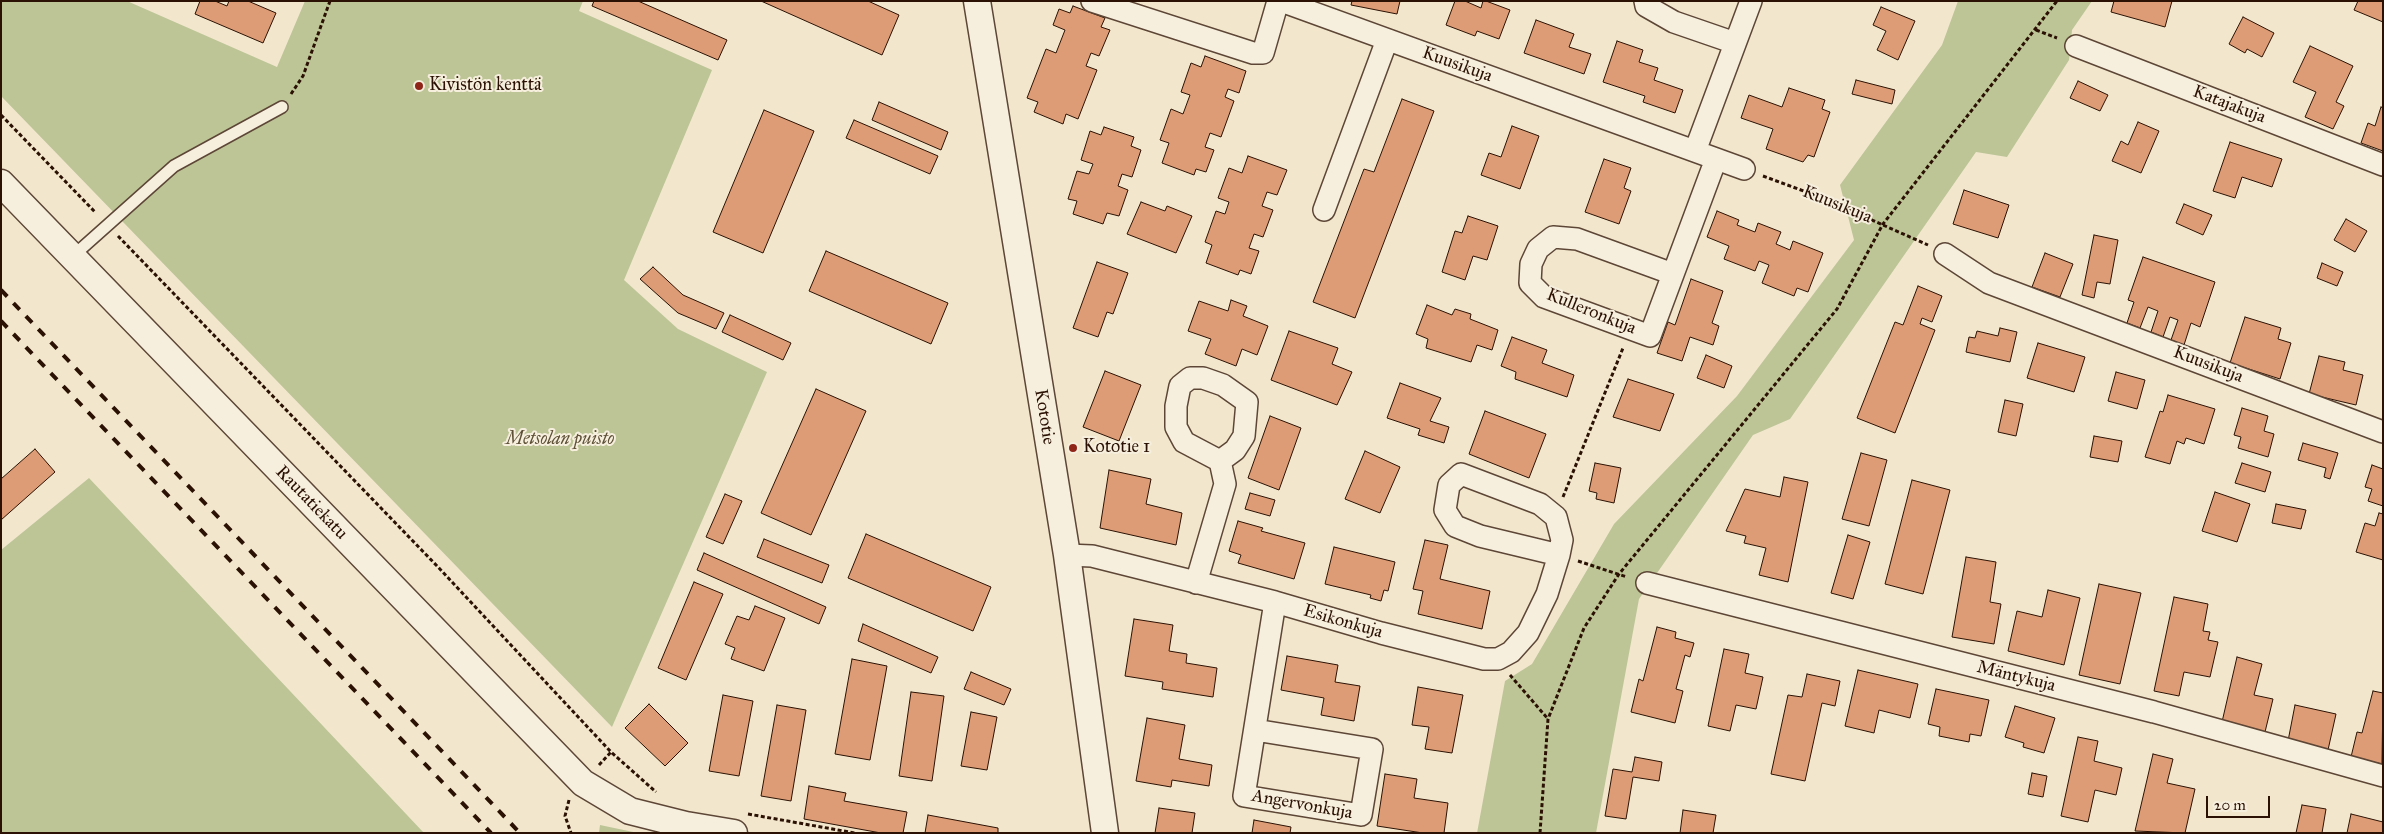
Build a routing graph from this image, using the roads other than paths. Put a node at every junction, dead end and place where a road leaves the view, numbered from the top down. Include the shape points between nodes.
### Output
1 (977, 1) edge
2 (1092, 1) edge
3 (1280, 1) edge
4 (1645, 1) edge
5 (1751, 1) edge
6 (1324, 9) edge
7 (1387, 40) junction
8 (1735, 43) junction
9 (2076, 46) dead end
10 (282, 107) road end
11 (1695, 151) junction
12 (1716, 159) junction
13 (2383, 165) edge
14 (1744, 169) road end
15 (1, 183) edge
16 (1324, 210) dead end
17 (1945, 254) road end
18 (73, 256) junction
19 (1673, 274) junction
20 (2383, 432) edge
21 (1220, 461) dead end
22 (1066, 554) junction
23 (1559, 555) junction
24 (1196, 583) junction
25 (1647, 583) road end
26 (1275, 602) junction
27 (1255, 730) junction
28 (2383, 776) edge
29 (737, 823) edge
30 (1105, 833) edge

1 - 22 street, Kototie
2 - 3 street via 1263,53
3 - 6 street, Kuusikuja
4 - 8 street via 1646,6 1674,22
5 - 8 street
6 - 7 street, Kuusikuja
7 - 11 street, Kuusikuja
7 - 16 street
8 - 11 street
9 - 13 street, Katajakuja
10 - 18 lane via 174,166
11 - 12 street, Kuusikuja
12 - 14 street, Kuusikuja
12 - 19 street, Kulleronkuja
15 - 18 street, Rautatiekatu
17 - 20 street, Kuusikuja via 1989,283
18 - 29 street, Rautatiekatu via 583,783 630,811 686,825
19 - 19 street, Kulleronkuja via 1650,336 1544,296 1530,283 1531,264 1538,249 1553,237 1577,239
21 - 24 street via 1225,484
22 - 24 street, Esikonkuja via 1092,556
22 - 30 street, Kototie
23 - 23 street via 1562,540 1556,516 1540,504 1461,474 1450,485 1445,510 1455,526 1480,536
23 - 26 street, Esikonkuja via 1547,594 1528,633 1512,652 1498,659 1484,659 1381,634
24 - 26 street, Esikonkuja
25 - 28 street, Mäntykuja via 2154,712
26 - 27 street, Angervonkuja
27 - 27 street, Angervonkuja via 1244,796 1361,815 1372,749

